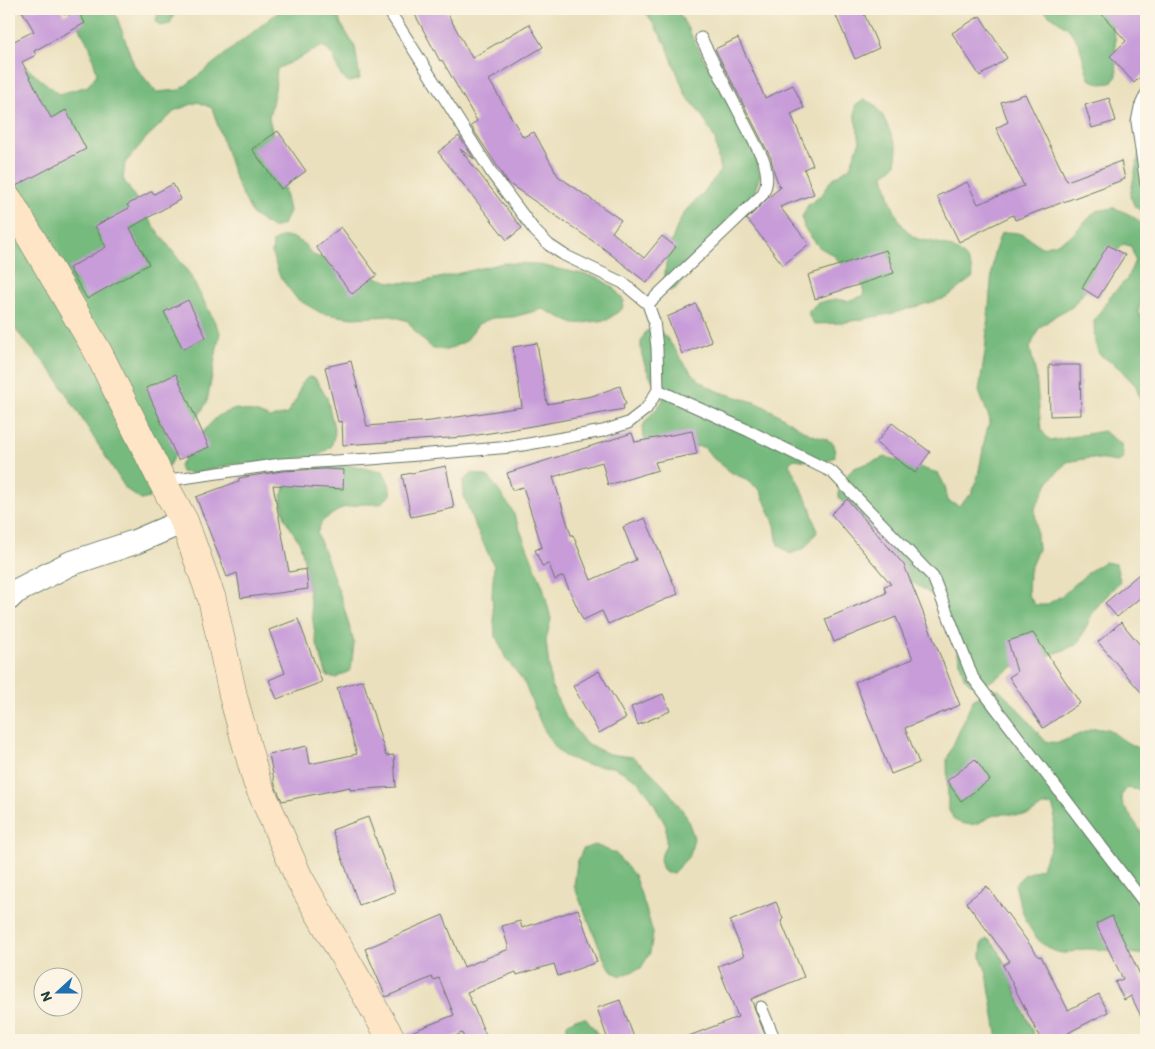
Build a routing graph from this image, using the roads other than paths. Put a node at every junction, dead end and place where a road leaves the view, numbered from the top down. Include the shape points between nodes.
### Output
1 (388, 9) edge
2 (701, 38) dead end
3 (1146, 94) edge
4 (1146, 184) edge
5 (9, 200) edge
6 (648, 304) junction
7 (658, 390) junction
8 (162, 481) junction
9 (184, 521) junction
10 (9, 598) edge
11 (1146, 905) edge
12 (761, 1007) dead end
13 (392, 1040) edge
14 (775, 1040) edge

1 - 6 lane via 493,175 535,231 564,255 623,283
2 - 6 lane via 764,161 768,179 762,195
3 - 4 lane via 1137,122
5 - 8 main road via 98,352
6 - 7 lane via 654,321
7 - 8 lane via 640,414 628,423 603,432 511,447 281,464
7 - 11 lane via 832,472 933,577 973,678
8 - 9 main road
9 - 10 street via 135,542 69,564
9 - 13 main road via 212,599 234,700 258,782 299,878
12 - 14 lane

